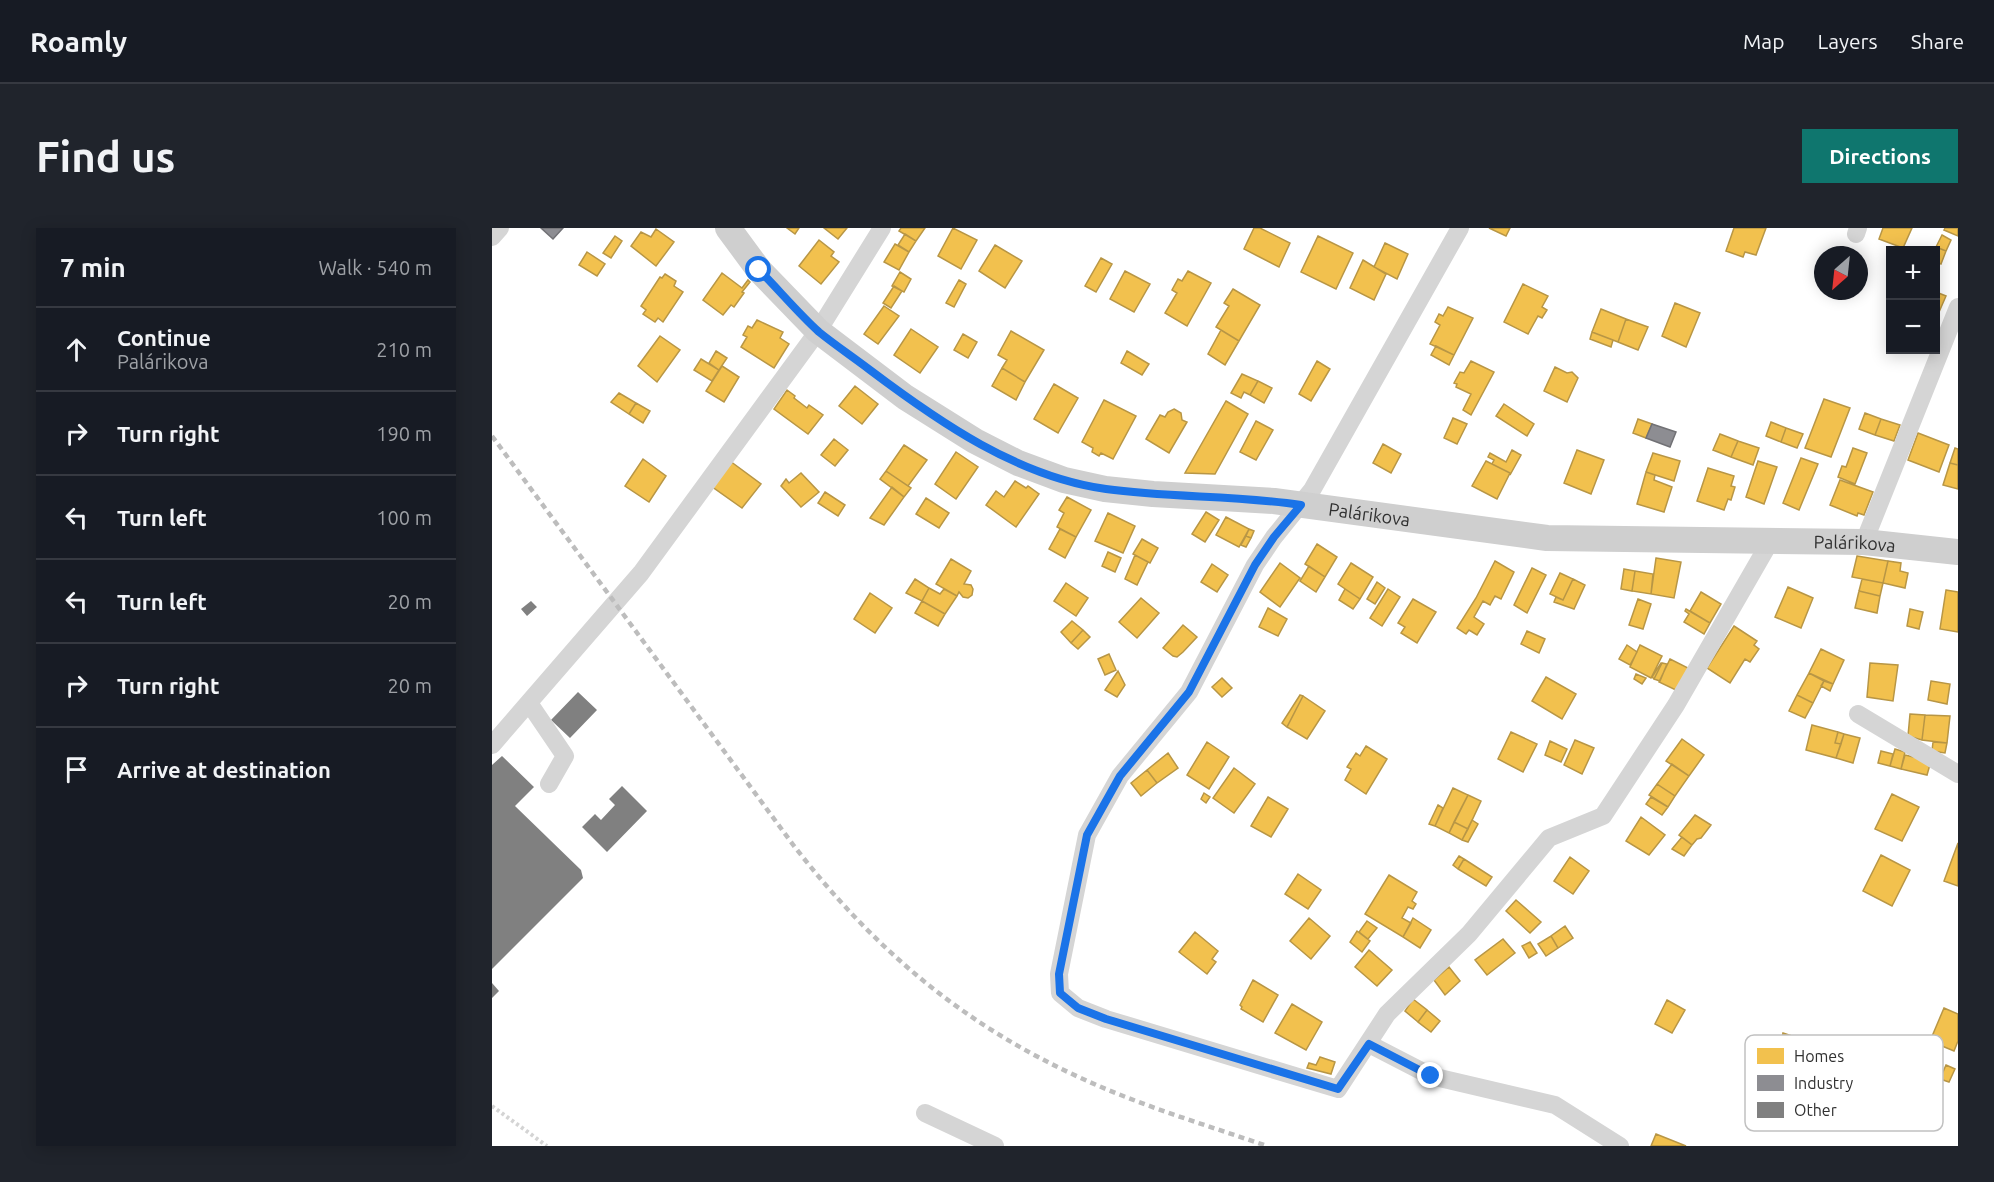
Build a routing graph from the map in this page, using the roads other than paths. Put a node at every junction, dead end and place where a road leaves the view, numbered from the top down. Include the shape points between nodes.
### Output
1 (500, 228) edge
2 (728, 228) edge
3 (882, 228) edge
4 (1460, 228) edge
5 (492, 237) edge
6 (1958, 307) edge
7 (818, 331) junction
8 (1301, 505) junction
9 (1771, 540) junction
10 (1864, 542) junction
11 (1958, 552) edge
12 (529, 703) junction
13 (1858, 714) dead end
14 (492, 745) edge
15 (1958, 774) edge
16 (549, 784) dead end
17 (1369, 1044) junction
18 (925, 1113) dead end
19 (995, 1146) edge
20 (1620, 1146) edge

1 - 5 street
2 - 7 main road, Palárikova via 759,270
3 - 7 street
4 - 8 street
6 - 10 street
7 - 8 main road, Palárikova via 905,397 975,441 1064,480 1115,490
7 - 12 street via 628,590
8 - 9 main road, Palárikova via 1547,538
8 - 17 street via 1255,565 1189,692 1120,776 1087,835 1059,974 1060,993 1078,1008 1106,1019 1338,1089
9 - 10 main road, Palárikova
9 - 17 street via 1676,705 1603,816 1549,838 1469,934 1387,1014
10 - 11 main road, Palárikova
12 - 14 street
12 - 16 street via 565,756
13 - 15 street
17 - 20 street via 1431,1076 1555,1105
18 - 19 street

